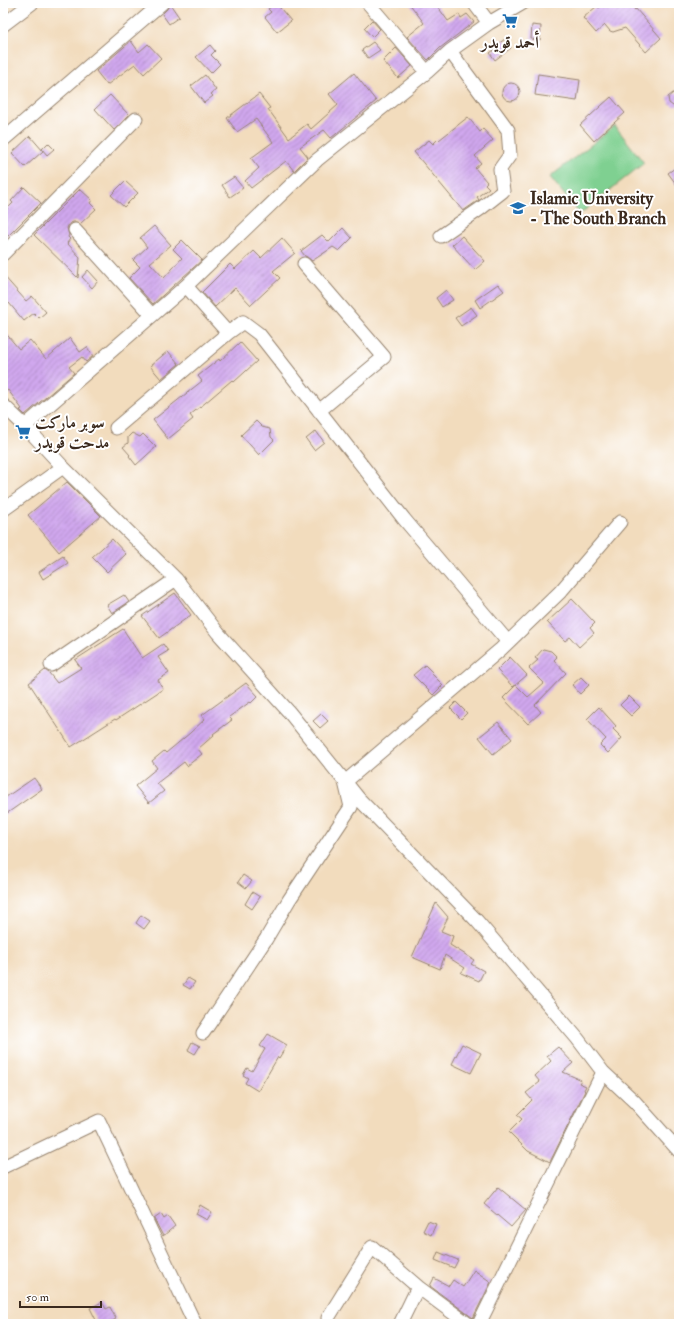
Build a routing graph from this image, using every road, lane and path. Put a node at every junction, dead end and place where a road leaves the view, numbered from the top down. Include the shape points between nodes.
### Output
1 (32, 3) edge
2 (162, 3) edge
3 (368, 3) edge
4 (474, 3) edge
5 (523, 3) edge
6 (489, 23) junction
7 (3, 25) edge
8 (450, 51) junction
9 (427, 72) junction
10 (136, 119) dead end
11 (3, 140) edge
12 (75, 230) dead end
13 (441, 236) dead end
14 (3, 254) edge
15 (304, 264) dead end
16 (186, 286) junction
17 (152, 315) junction
18 (228, 333) junction
19 (3, 405) edge
20 (319, 411) junction
21 (26, 426) junction
22 (116, 428) dead end
23 (63, 467) junction
24 (3, 510) edge
25 (620, 522) dead end
26 (176, 579) junction
27 (508, 642) junction
28 (51, 665) dead end
29 (345, 782) junction
30 (203, 1033) dead end
31 (603, 1072) junction
32 (679, 1151) edge
33 (3, 1167) edge
34 (418, 1287) junction
35 (328, 1318) dead end
36 (194, 1324) edge
37 (400, 1324) edge
38 (468, 1324) edge
39 (479, 1324) edge

1 - 7 street
2 - 11 street
3 - 9 street
4 - 6 street
5 - 6 street
6 - 8 street
8 - 9 street
8 - 13 street via 508,130 510,154 500,169 503,191
9 - 16 street via 317,160
10 - 14 street
12 - 17 street
15 - 20 street via 384,357
16 - 17 street
16 - 18 street
17 - 21 street
18 - 20 street via 243,322 258,334
18 - 22 street
19 - 21 street
20 - 27 street via 404,519
21 - 23 street
23 - 24 street
23 - 26 street
25 - 27 street via 560,592
26 - 28 street
26 - 29 street via 218,633 289,712
27 - 29 street
29 - 30 street via 352,808
29 - 31 street via 476,922 578,1038
31 - 32 street via 635,1102
31 - 39 street
33 - 36 street via 99,1121
34 - 35 street via 372,1247
34 - 37 street
34 - 38 street

